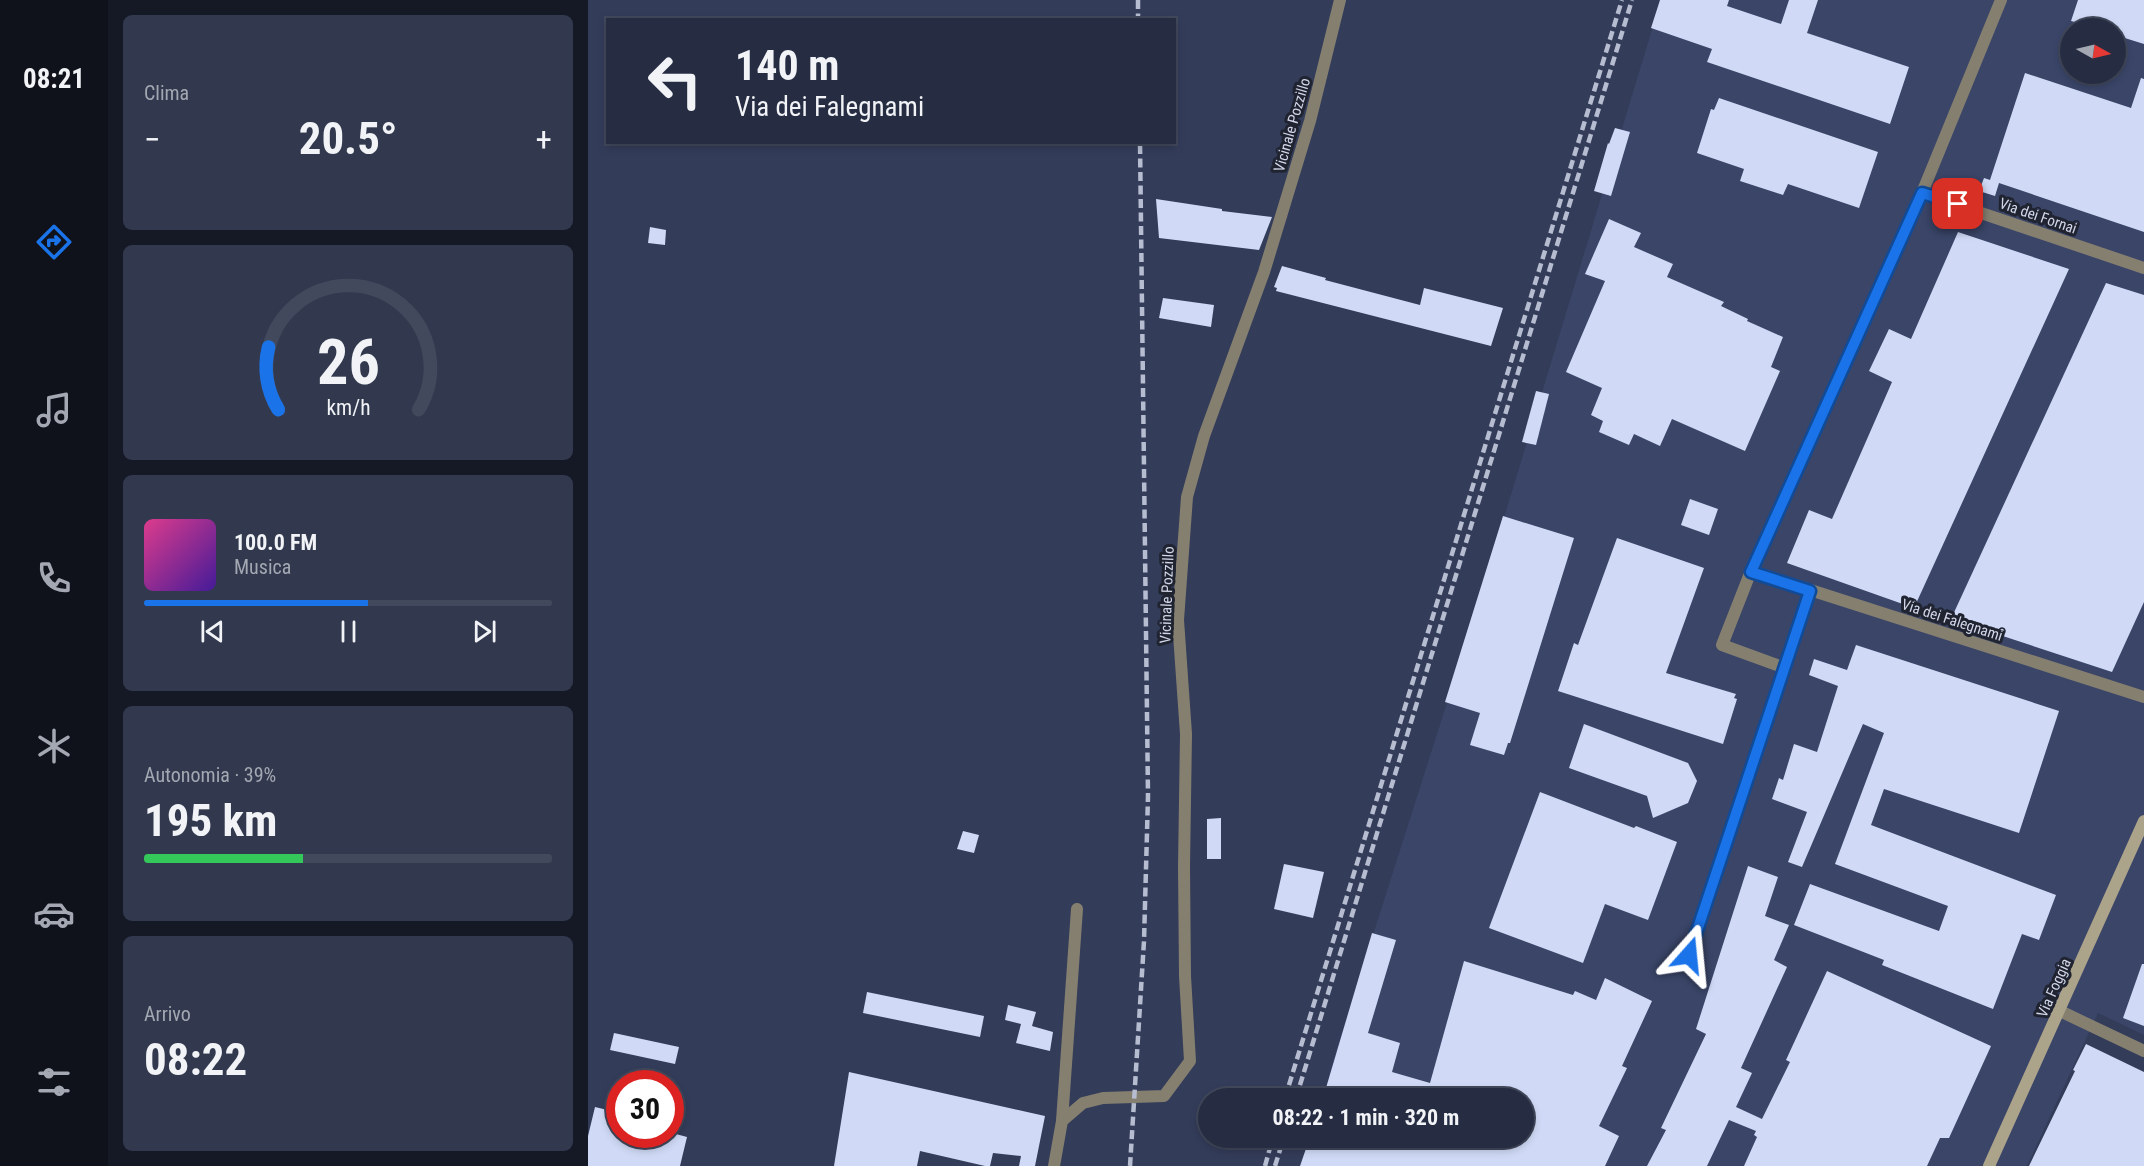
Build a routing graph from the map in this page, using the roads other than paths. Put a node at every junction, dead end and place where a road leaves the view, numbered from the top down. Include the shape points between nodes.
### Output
1 (1341, 0) edge
2 (2001, 0) edge
3 (1922, 193) junction
4 (2144, 267) edge
5 (1751, 572) junction
6 (1810, 591) junction
7 (1785, 668) junction
8 (2144, 697) edge
9 (2144, 821) edge
10 (1077, 909) dead end
11 (1689, 955) dead end
12 (2060, 1011) junction
13 (2144, 1051) edge
14 (1062, 1121) junction
15 (1054, 1166) edge
16 (1989, 1166) edge

1 - 14 street, Vicinale Pozzillo via 1310,121 1267,261 1204,436 1187,497 1178,620 1186,734 1185,976 1190,1061 1164,1096 1103,1098 1083,1103
2 - 3 street
3 - 4 street, Via dei Fornai
3 - 5 street
5 - 6 street, Via dei Falegnami
5 - 7 street via 1722,645
6 - 7 street
6 - 8 street, Via dei Falegnami
7 - 11 street
9 - 12 main road, Via Foggia
10 - 14 street
12 - 13 street
12 - 16 main road, Via Foggia
14 - 15 street

